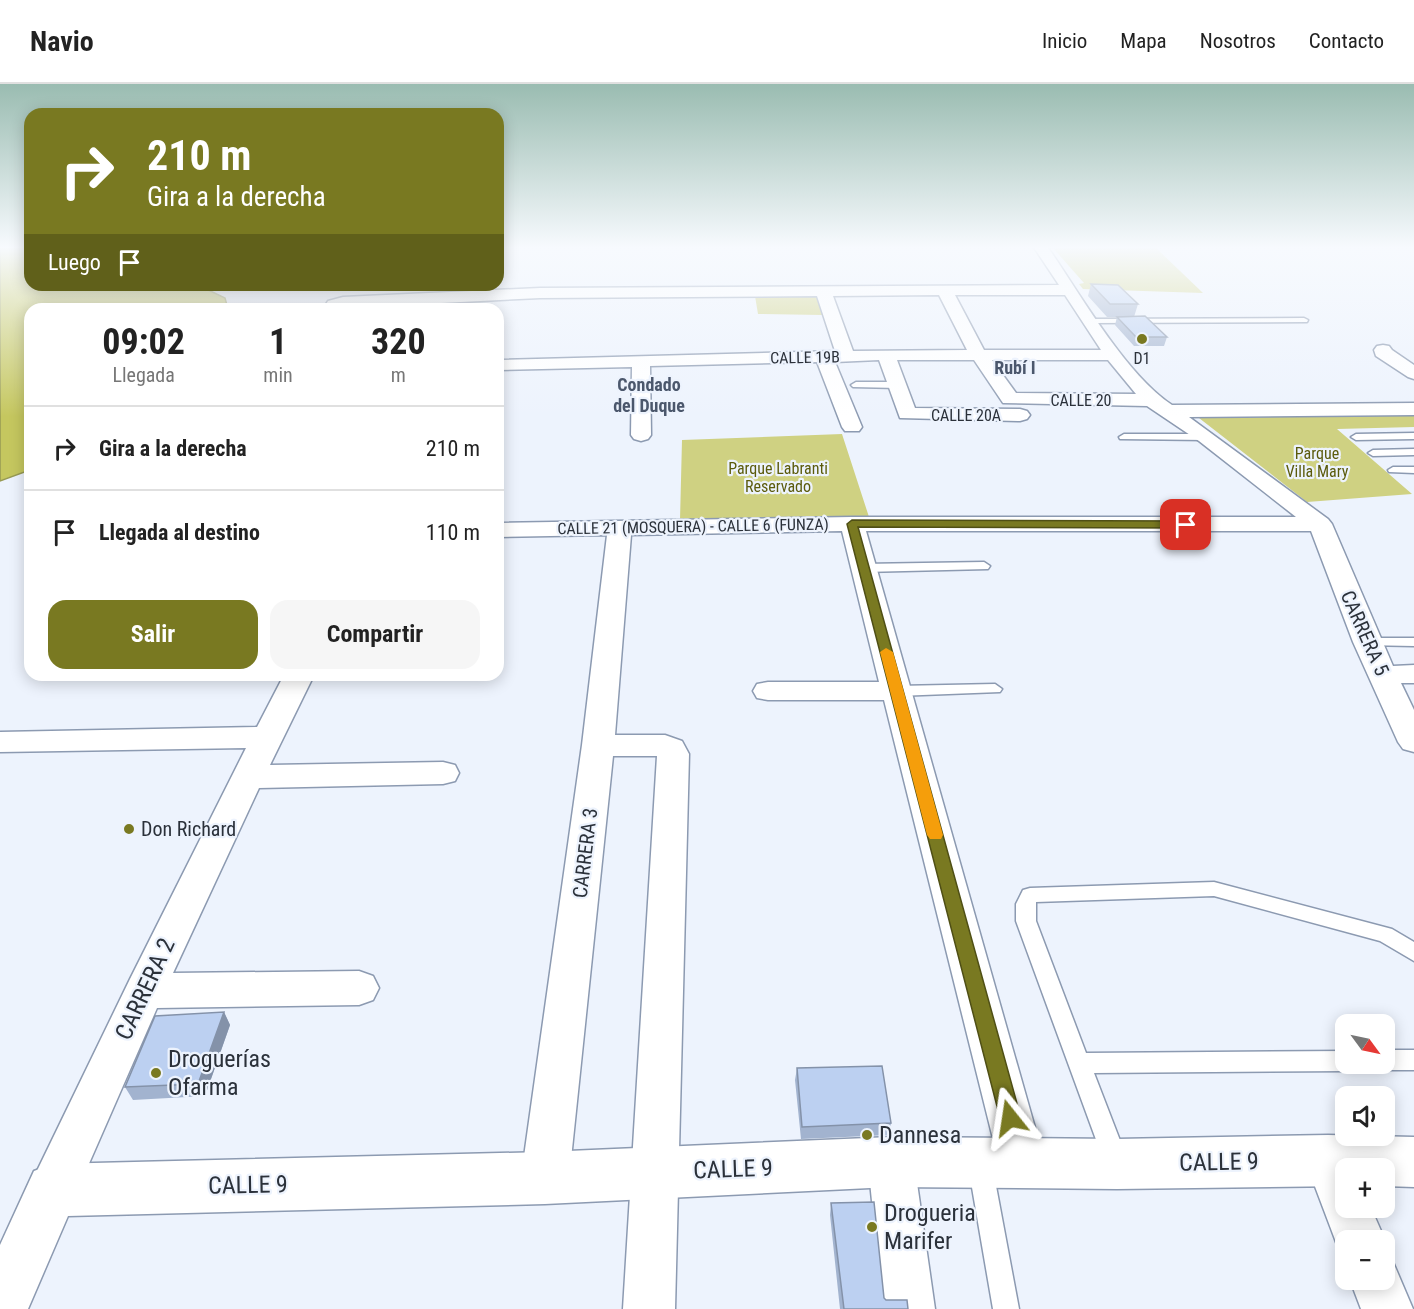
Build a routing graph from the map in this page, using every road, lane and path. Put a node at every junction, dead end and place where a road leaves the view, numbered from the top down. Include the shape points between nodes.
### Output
1 (827, 303) edge
2 (951, 303) edge
3 (1079, 303) edge
4 (1304, 320) dead end
5 (1091, 321) junction
6 (1405, 349) dead end
7 (978, 354) junction
8 (886, 355) junction
9 (1113, 355) junction
10 (824, 356) junction
11 (846, 356) junction
12 (641, 361) junction
13 (504, 365) edge
14 (1414, 373) edge
15 (856, 385) dead end
16 (898, 385) junction
17 (1151, 400) junction
18 (1015, 407) junction
19 (1414, 409) edge
20 (1171, 411) junction
21 (852, 427) dead end
22 (641, 435) dead end
23 (1414, 436) edge
24 (1124, 437) dead end
25 (1206, 437) junction
26 (1356, 437) dead end
27 (1414, 452) edge
28 (1373, 453) dead end
29 (1393, 470) dead end
30 (1414, 470) edge
31 (852, 524) junction
32 (1320, 524) junction
33 (608, 525) junction
34 (504, 530) edge
35 (984, 566) dead end
36 (863, 568) junction
37 (1367, 642) junction
38 (1414, 642) edge
39 (1414, 674) edge
40 (1384, 675) junction
41 (296, 681) edge
42 (995, 689) dead end
43 (768, 691) dead end
44 (897, 691) junction
45 (267, 737) junction
46 (1414, 741) edge
47 (0, 742) edge
48 (598, 745) junction
49 (443, 773) dead end
50 (247, 777) junction
51 (1414, 953) edge
52 (359, 988) dead end
53 (144, 991) junction
54 (1395, 1060) edge
55 (1414, 1060) edge
56 (1335, 1061) edge
57 (1081, 1063) junction
58 (891, 1162) junction
59 (1000, 1162) junction
60 (1414, 1162) edge
61 (1117, 1164) junction
62 (1395, 1169) edge
63 (655, 1173) junction
64 (545, 1178) junction
65 (53, 1190) junction
66 (1335, 1190) edge
67 (1379, 1290) edge
68 (0, 1308) edge
69 (650, 1309) edge
70 (909, 1309) edge
71 (1006, 1309) edge
72 (1387, 1309) edge

1 - 11 street
2 - 7 street
3 - 5 street
4 - 5 lane
5 - 9 street
6 - 14 street via 1377,349
7 - 8 street, CALLE 19B
7 - 9 street, CALLE 19B
7 - 18 street
8 - 11 street, CALLE 19B
8 - 16 street
9 - 17 street
10 - 11 street, CALLE 19B
10 - 12 street, CALLE 19B
10 - 21 street
12 - 13 street, CALLE 19B
12 - 22 street
15 - 16 lane
16 - 18 street, CALLE 20A via 907,414 912,415
17 - 18 street, CALLE 20
17 - 20 street
19 - 20 street
20 - 25 street
23 - 26 lane
24 - 25 lane
25 - 32 street
27 - 28 lane
29 - 30 lane
31 - 32 street, CALLE 21 (MOSQUERA) - CALLE 6 (FUNZA)
31 - 33 street, CALLE 21 (MOSQUERA) - CALLE 6 (FUNZA)
31 - 36 street
32 - 37 street, CARRERA 5
33 - 34 street, CALLE 21 (MOSQUERA) - CALLE 6 (FUNZA)
33 - 48 street, CARRERA 3
35 - 36 lane
36 - 44 street
37 - 38 lane
37 - 40 street, CARRERA 5
39 - 40 street
40 - 46 street, CARRERA 5
41 - 45 street, CARRERA 2
42 - 44 lane
43 - 44 street
44 - 59 street
45 - 47 street
45 - 50 street, CARRERA 2
48 - 63 street via 671,749
48 - 64 street, CARRERA 3
49 - 50 street
50 - 53 street, CARRERA 2
51 - 57 lane via 1385,935 1214,889 1030,894 1025,904 1026,921
52 - 53 street
53 - 65 street, CARRERA 2
54 - 55 lane
56 - 57 lane
57 - 61 lane
58 - 59 main road, CALLE 9
58 - 63 main road, CALLE 9
58 - 70 street
59 - 61 main road, CALLE 9
59 - 71 lane via 986,1191
60 - 62 main road, CALLE 9
61 - 66 main road, CALLE 9
63 - 64 main road, CALLE 9
63 - 69 street
64 - 65 main road, CALLE 9
65 - 68 main road, CARRERA 2
67 - 72 street

